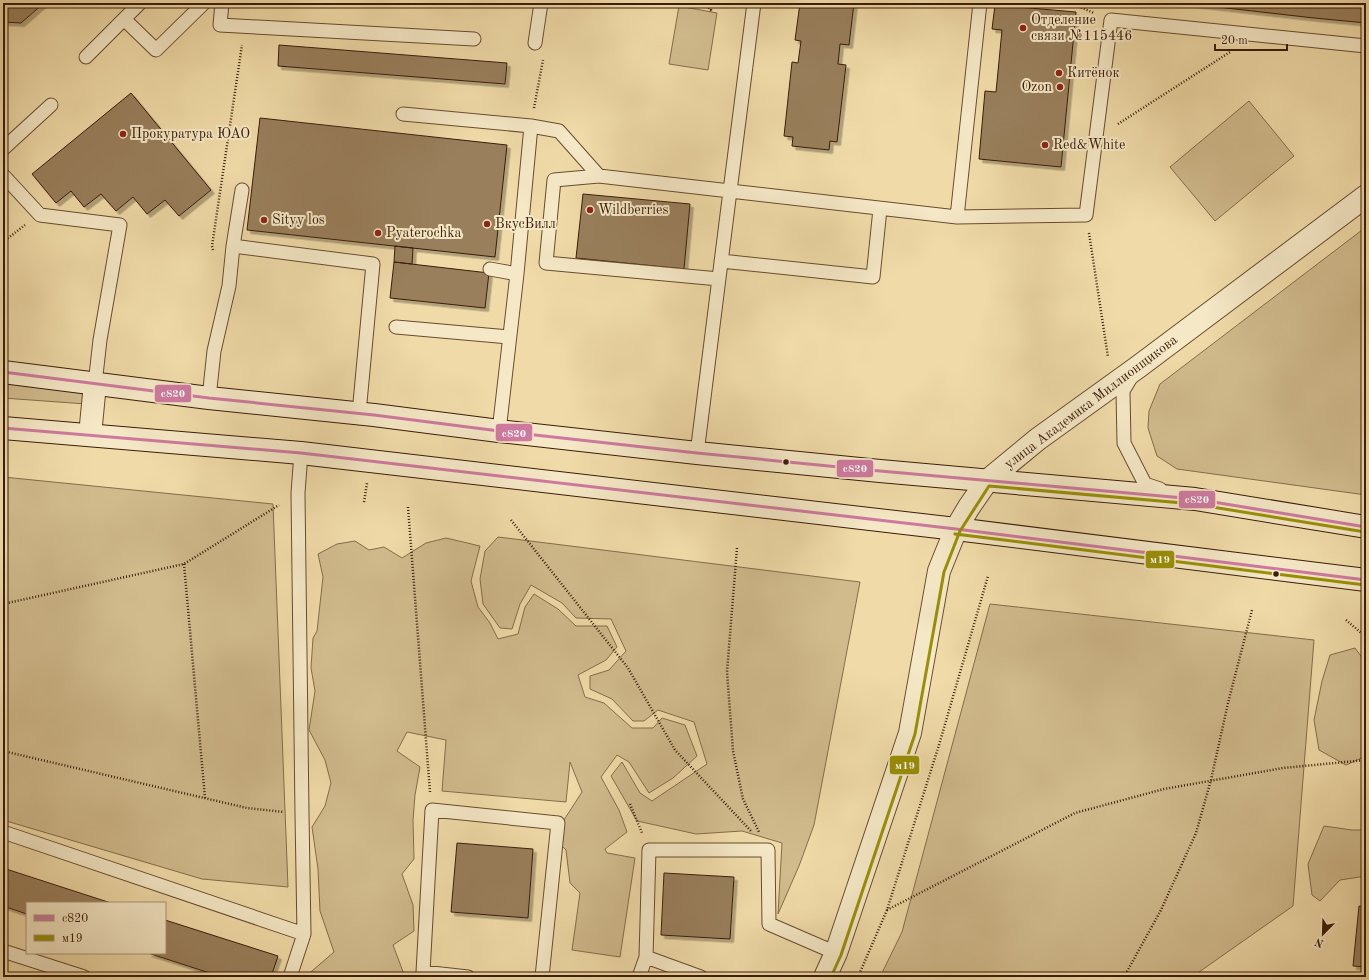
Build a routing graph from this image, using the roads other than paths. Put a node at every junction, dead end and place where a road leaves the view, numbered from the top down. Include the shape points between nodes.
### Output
1 (140, 3) edge
2 (204, 3) edge
3 (222, 3) edge
4 (541, 3) edge
5 (754, 3) edge
6 (980, 3) edge
7 (124, 19) junction
8 (474, 40) dead end
9 (535, 43) dead end
10 (1366, 46) edge
11 (86, 57) dead end
12 (51, 105) dead end
13 (403, 114) dead end
14 (531, 126) junction
15 (3, 148) edge
16 (3, 175) edge
17 (599, 176) junction
18 (242, 190) dead end
19 (730, 191) junction
20 (1366, 196) edge
21 (880, 208) junction
22 (957, 217) junction
23 (234, 246) junction
24 (721, 261) junction
25 (490, 269) dead end
26 (517, 274) junction
27 (719, 279) junction
28 (396, 327) dead end
29 (509, 337) junction
30 (1138, 366) junction
31 (3, 372) edge
32 (95, 384) junction
33 (209, 398) junction
34 (359, 414) junction
35 (3, 428) edge
36 (499, 431) junction
37 (90, 435) junction
38 (301, 453) junction
39 (697, 453) junction
40 (987, 481) junction
41 (1195, 500) junction
42 (1366, 527) edge
43 (956, 529) junction
44 (1366, 580) edge
45 (3, 832) edge
46 (304, 934) junction
47 (3, 951) edge
48 (836, 953) junction
49 (646, 957) junction
50 (84, 977) edge
51 (290, 977) edge
52 (468, 977) edge
53 (542, 977) edge
54 (639, 977) edge
55 (701, 977) edge
56 (825, 977) edge

1 - 7 lane
2 - 7 lane via 156,50
3 - 8 lane via 220,26
4 - 9 lane
5 - 19 lane
6 - 22 lane
7 - 11 lane
10 - 22 lane via 1111,20 1086,215
12 - 15 lane
13 - 14 lane
14 - 17 lane via 559,131
14 - 26 lane
16 - 32 lane via 40,215 120,224
17 - 19 lane
17 - 27 lane via 554,180 546,263
18 - 23 lane
19 - 21 lane
19 - 24 lane
20 - 30 main road, улица Академика Миллионщикова
21 - 22 lane
21 - 24 lane via 873,277
23 - 33 lane via 229,286 214,351
23 - 34 lane via 373,264
24 - 27 lane
25 - 26 lane
26 - 29 lane
27 - 39 lane
28 - 29 lane
29 - 36 lane
30 - 40 main road, улица Академика Миллионщикова via 1038,439
30 - 41 lane via 1123,392 1124,444 1145,484
31 - 32 main road
32 - 33 main road
32 - 37 main road
33 - 34 main road
34 - 36 main road
35 - 37 main road
36 - 39 main road
37 - 38 main road
38 - 43 main road
38 - 46 lane via 298,493
39 - 40 main road
40 - 41 main road
40 - 43 main road, улица Академика Миллионщикова
41 - 42 main road
43 - 44 main road
43 - 48 main road, улица Академика Миллионщикова via 939,571 910,733
45 - 46 lane
46 - 51 lane
47 - 50 lane
48 - 49 lane via 769,924 768,850 649,850
48 - 56 main road, улица Академика Миллионщикова
49 - 54 lane
49 - 55 lane
52 - 53 lane via 423,972 432,810 558,823

